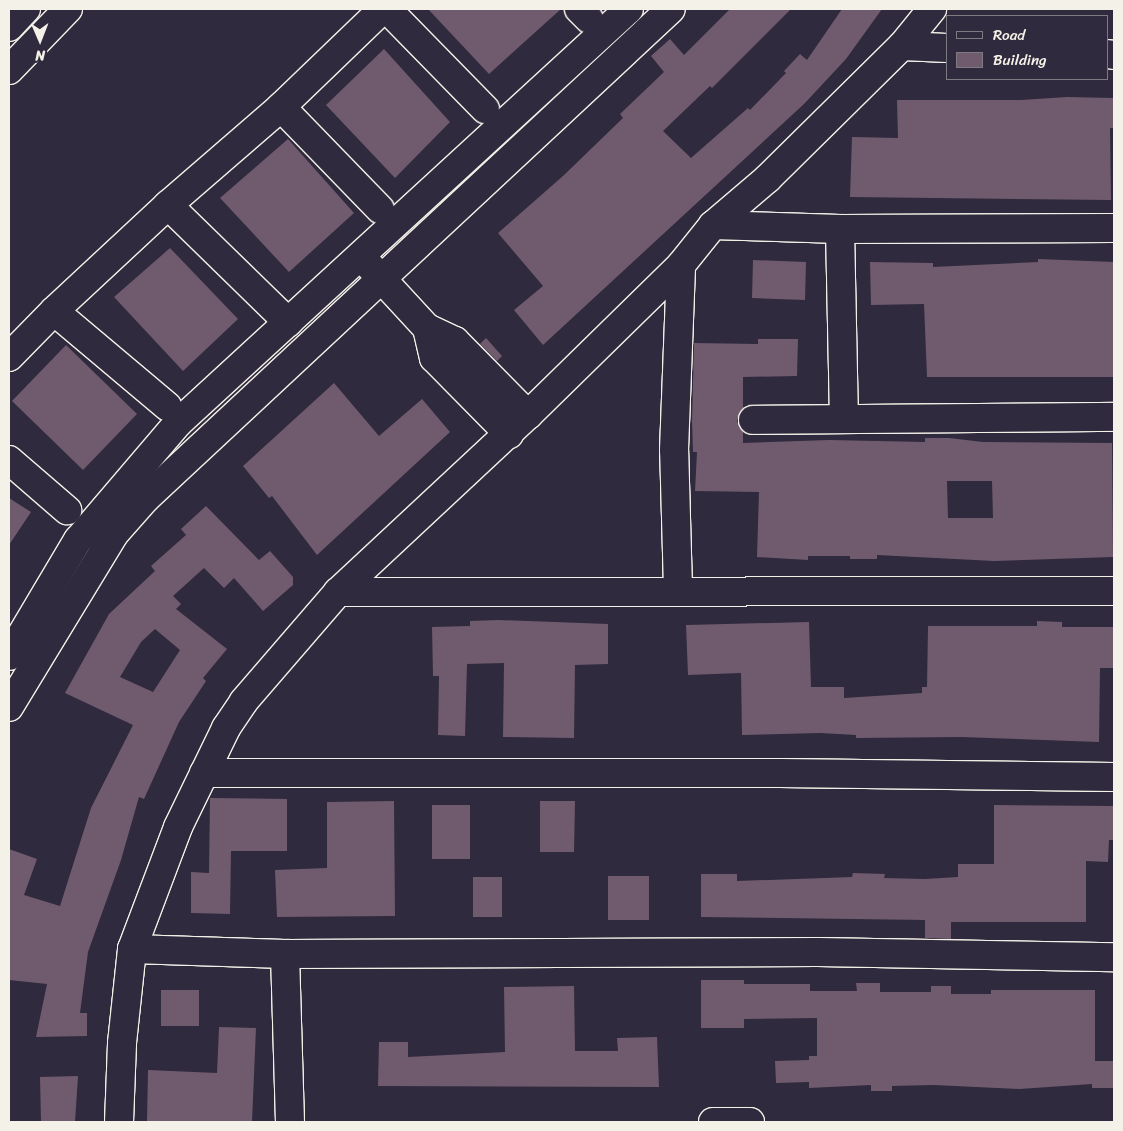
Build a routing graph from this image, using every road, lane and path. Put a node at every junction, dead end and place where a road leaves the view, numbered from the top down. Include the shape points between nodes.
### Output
1 (26, 9) edge
2 (68, 9) edge
3 (383, 9) edge
4 (387, 9) edge
5 (629, 9) edge
6 (671, 9) edge
7 (932, 9) edge
8 (9, 28) edge
9 (902, 46) junction
10 (946, 48) edge
11 (9, 70) edge
12 (281, 107) junction
13 (485, 109) dead end
14 (168, 205) junction
15 (380, 209) dead end
16 (713, 225) junction
17 (1114, 228) edge
18 (840, 229) junction
19 (359, 255) junction
20 (681, 265) junction
21 (380, 277) junction
22 (54, 311) junction
23 (288, 322) junction
24 (427, 328) junction
25 (9, 357) edge
26 (167, 406) dead end
27 (528, 415) junction
28 (1114, 417) edge
29 (844, 418) junction
30 (753, 420) dead end
31 (509, 434) junction
32 (9, 460) edge
33 (66, 510) dead end
34 (678, 589) junction
35 (1114, 591) edge
36 (338, 592) junction
37 (9, 656) edge
38 (9, 707) edge
39 (204, 772) junction
40 (1114, 777) edge
41 (132, 949) junction
42 (285, 954) junction
43 (1114, 957) edge
44 (119, 1122) edge
45 (290, 1122) edge
46 (713, 1122) edge
47 (750, 1122) edge

1 - 8 street
2 - 11 street
3 - 12 street
4 - 13 street
5 - 19 street
6 - 21 street
7 - 9 street
9 - 10 street
9 - 16 street via 767,179
12 - 14 street
12 - 15 street
14 - 22 street
14 - 23 street
16 - 18 street
16 - 20 street
17 - 18 street
18 - 29 street
19 - 21 street
19 - 23 street
20 - 27 street
20 - 34 street via 674,450
21 - 24 street
21 - 38 street via 174,469 115,533
22 - 25 street
22 - 26 street
23 - 37 street via 178,422 78,540
24 - 27 street via 455,341
24 - 31 street via 434,358
27 - 31 street
28 - 29 street
29 - 30 street
31 - 36 street
32 - 33 street
34 - 35 street
34 - 36 street
36 - 39 street via 244,701
39 - 40 street
39 - 41 street via 178,827
41 - 42 street
41 - 44 street via 122,1043
42 - 43 street via 818,952
42 - 45 street
46 - 47 street

